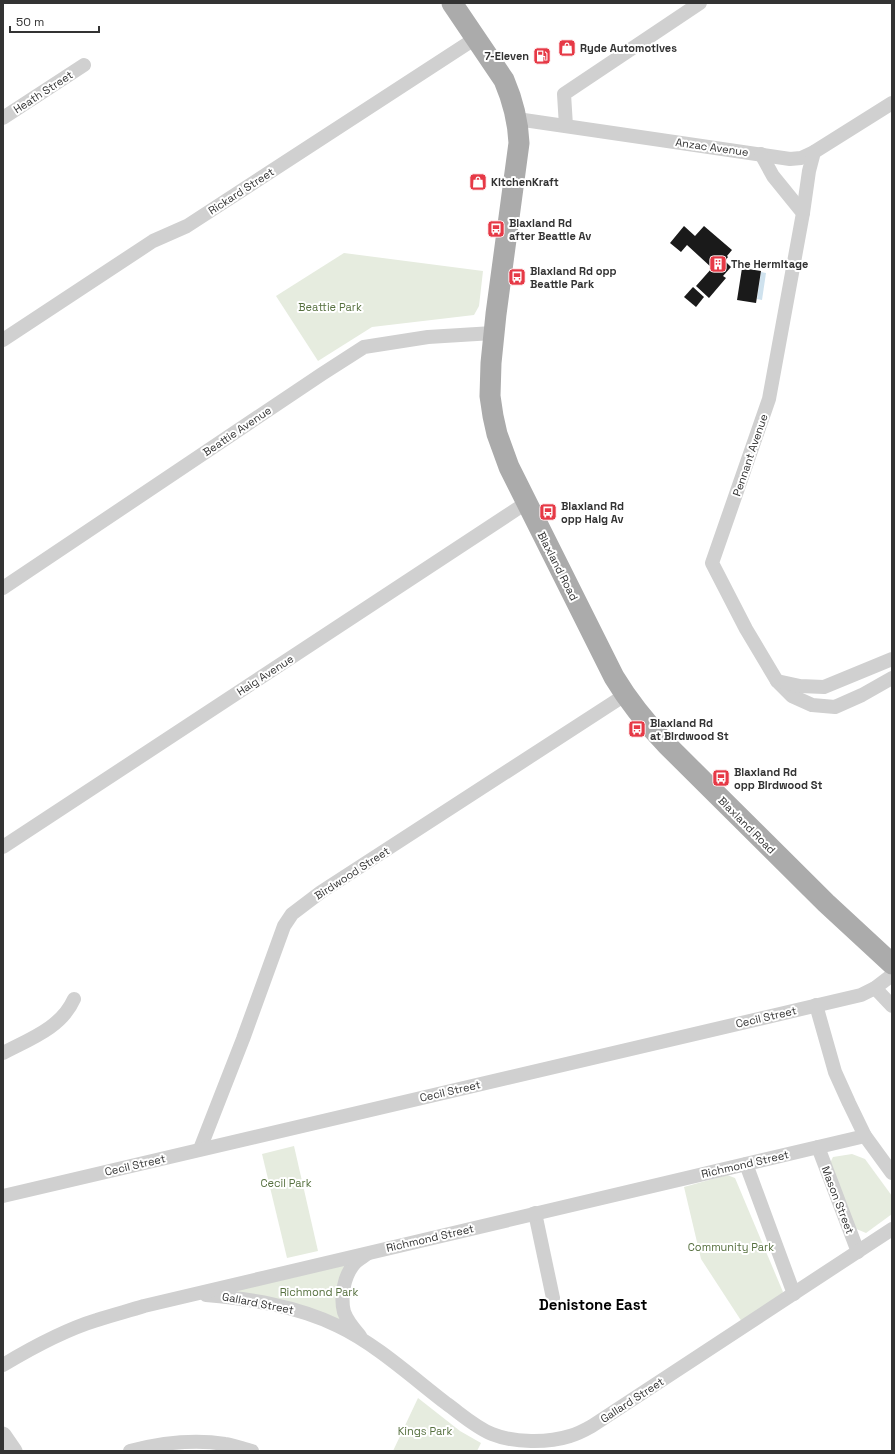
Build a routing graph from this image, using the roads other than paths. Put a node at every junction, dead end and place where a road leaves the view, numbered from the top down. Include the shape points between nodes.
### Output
1 (452, 3) edge
2 (700, 3) edge
3 (476, 38) junction
4 (84, 65) dead end
5 (892, 103) edge
6 (3, 118) edge
7 (517, 119) junction
8 (566, 126) junction
9 (814, 152) junction
10 (761, 154) junction
11 (803, 213) junction
12 (494, 333) junction
13 (3, 340) edge
14 (526, 503) junction
15 (3, 588) edge
16 (892, 659) edge
17 (892, 678) edge
18 (777, 681) junction
19 (625, 695) junction
20 (3, 847) edge
21 (892, 964) edge
22 (892, 975) edge
23 (875, 988) junction
24 (74, 999) dead end
25 (816, 1005) junction
26 (892, 1006) edge
27 (3, 1053) edge
28 (865, 1136) junction
29 (818, 1147) junction
30 (200, 1149) junction
31 (746, 1164) junction
32 (892, 1173) edge
33 (3, 1196) edge
34 (535, 1214) junction
35 (892, 1228) edge
36 (370, 1252) junction
37 (858, 1252) junction
38 (195, 1294) junction
39 (794, 1294) junction
40 (553, 1298) dead end
41 (362, 1339) junction
42 (3, 1365) edge
43 (3, 1435) edge
44 (548, 1446) edge
45 (14, 1451) edge
46 (130, 1451) edge
47 (252, 1451) edge

1 - 3 main road, Blaxland Road
2 - 8 street via 564,94
3 - 7 main road, Blaxland Road via 504,80
3 - 13 street, Rickard Street via 187,226 153,241
4 - 6 street, Heath Street
5 - 9 street, Anzac Avenue
7 - 8 street, Anzac Avenue
7 - 12 main road, Blaxland Road via 516,163
8 - 10 street, Anzac Avenue
9 - 10 street, Anzac Avenue via 801,158 790,159
9 - 11 street, Pennant Avenue
10 - 11 street via 773,176
11 - 18 street, Pennant Avenue via 769,399 712,563 746,629
12 - 14 main road, Blaxland Road via 490,396 493,416 502,450
12 - 15 street, Beattie Avenue via 428,337 364,347
14 - 19 main road, Blaxland Road
14 - 20 street, Haig Avenue
16 - 18 street via 824,687 800,686
17 - 18 street, Pennant Avenue via 835,707 812,705 792,696
19 - 21 main road, Blaxland Road via 667,745 826,903
19 - 30 street, Birdwood Street via 321,892 292,914 284,926
22 - 23 street, Cecil Street
23 - 25 street, Cecil Street via 861,995
23 - 26 street
24 - 27 street via 69,1010 49,1029
25 - 28 street via 835,1072
25 - 30 street, Cecil Street
28 - 29 street, Richmond Street
28 - 32 street
29 - 31 street, Richmond Street
29 - 37 street, Mason Street
30 - 33 street, Cecil Street
31 - 34 street, Richmond Street
31 - 39 street
34 - 36 street, Richmond Street
34 - 40 street
35 - 37 street, Gallard Street
36 - 38 street, Richmond Street
36 - 41 street, Gallard Street via 354,1264 346,1278 342,1296 344,1312
37 - 39 street, Gallard Street
38 - 41 street, Gallard Street via 241,1298 278,1305 311,1315
38 - 42 street, Richmond Street via 96,1320 32,1347
39 - 44 street, Gallard Street via 592,1426
41 - 44 street, Gallard Street via 468,1420 492,1434
43 - 45 street
46 - 47 street via 158,1444 188,1442 225,1444

